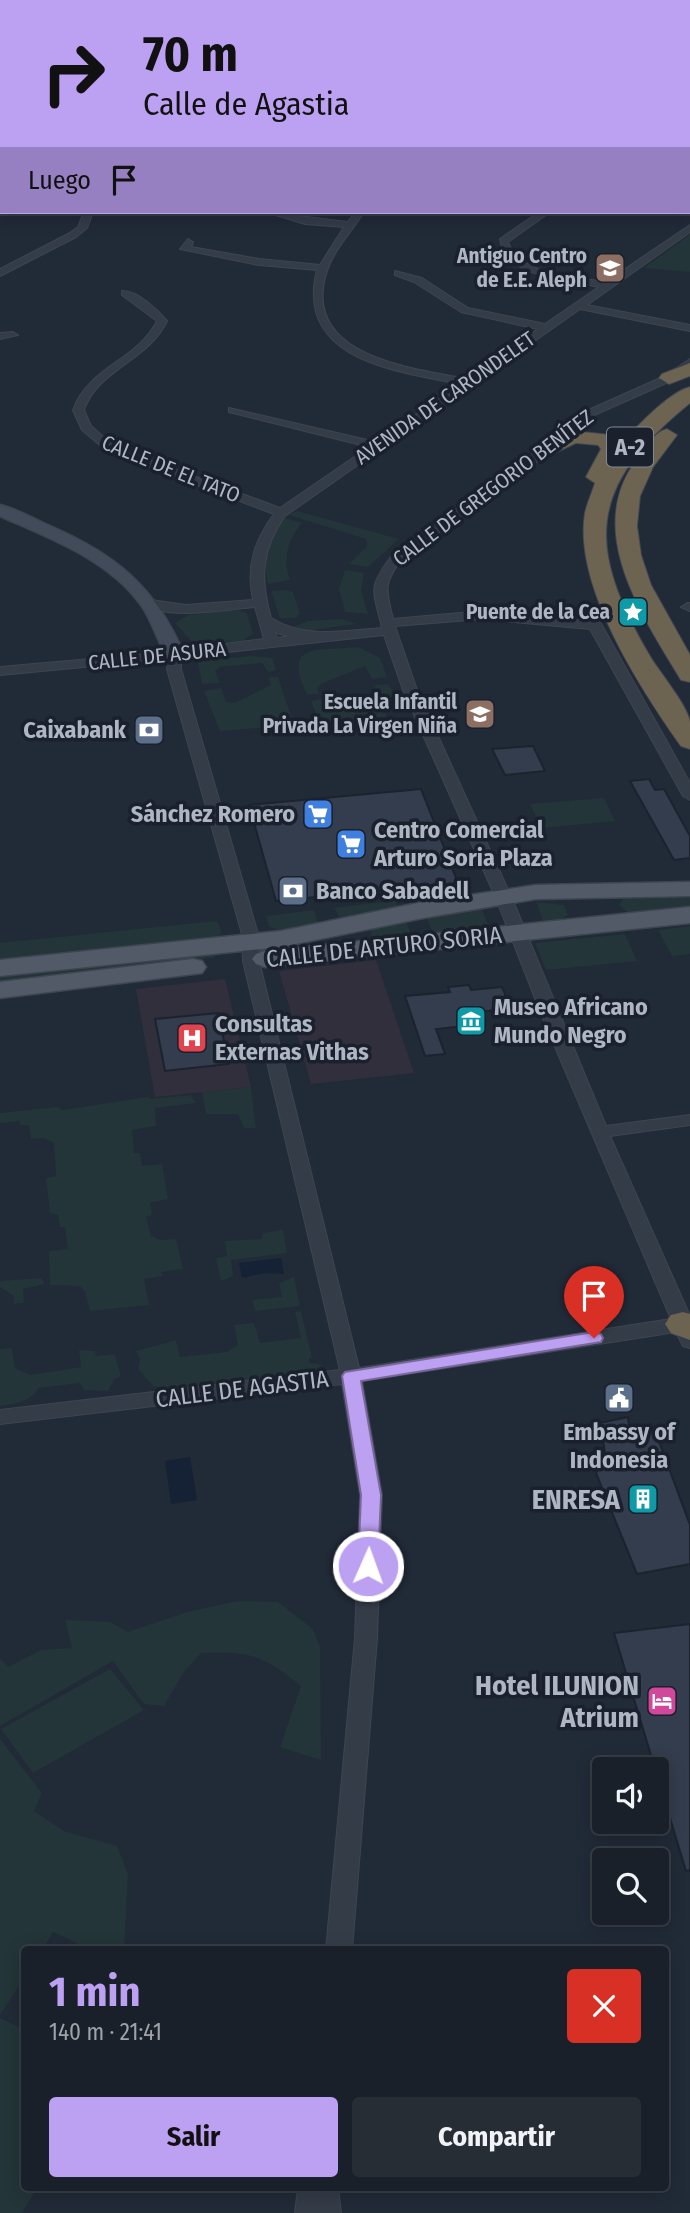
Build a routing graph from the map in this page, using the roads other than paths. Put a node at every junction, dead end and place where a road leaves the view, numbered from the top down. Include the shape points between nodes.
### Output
1 (87, 214) edge
2 (279, 214) edge
3 (359, 214) edge
4 (542, 214) edge
5 (351, 225) junction
6 (690, 228) edge
7 (188, 242) dead end
8 (323, 268) junction
9 (0, 273) edge
10 (398, 273) dead end
11 (608, 285) junction
12 (126, 293) dead end
13 (578, 306) junction
14 (547, 328) junction
15 (690, 328) edge
16 (13, 335) dead end
17 (0, 336) edge
18 (690, 362) edge
19 (690, 369) edge
20 (669, 378) junction
21 (468, 383) junction
22 (690, 393) edge
23 (233, 410) dead end
24 (690, 414) edge
25 (376, 445) junction
26 (684, 448) dead end
27 (542, 453) junction
28 (0, 510) edge
29 (281, 513) junction
30 (593, 519) junction
31 (626, 548) junction
32 (260, 603) junction
33 (155, 611) junction
34 (265, 620) junction
35 (388, 627) junction
36 (313, 637) junction
37 (272, 644) junction
38 (175, 654) junction
39 (0, 671) edge
40 (690, 675) edge
41 (690, 741) edge
42 (690, 796) edge
43 (617, 889) junction
44 (690, 889) edge
45 (556, 891) junction
46 (502, 896) junction
47 (690, 915) edge
48 (627, 922) junction
49 (343, 928) junction
50 (568, 928) junction
51 (517, 934) junction
52 (365, 948) junction
53 (250, 952) junction
54 (0, 968) edge
55 (0, 990) edge
56 (690, 1120) edge
57 (599, 1132) junction
58 (688, 1329) edge
59 (351, 1376) junction
60 (0, 1417) edge
61 (339, 1946) edge
62 (311, 2191) edge
63 (325, 2191) edge
64 (309, 2213) edge
65 (327, 2213) edge

1 - 9 street via 82,228 73,235
2 - 5 street
3 - 5 street
4 - 11 street via 503,241 508,257 541,272
5 - 8 street
6 - 11 street, AVENIDA DE CARONDELET
7 - 8 street via 186,249
8 - 21 street via 319,313 343,346 378,362
10 - 14 street via 418,280 465,310
11 - 13 street, AVENIDA DE CARONDELET
12 - 29 street, CALLE DE EL TATO via 156,314 161,328 85,393 80,411 89,434 111,449
13 - 14 street, AVENIDA DE CARONDELET
13 - 15 street
14 - 21 street, AVENIDA DE CARONDELET
16 - 17 street
18 - 20 street, CALLE DE GREGORIO BENÍTEZ
19 - 20 highway
20 - 27 street, CALLE DE GREGORIO BENÍTEZ via 596,410
21 - 25 street, AVENIDA DE CARONDELET
22 - 30 highway, A-2 via 634,441 617,463 604,483
23 - 25 street
24 - 31 highway, A-2 via 657,446 632,484 624,523
25 - 29 street, AVENIDA DE CARONDELET
26 - 31 highway via 649,484
27 - 30 highway via 580,436 599,437 611,445 590,494
27 - 35 street, CALLE DE GREGORIO BENÍTEZ via 391,564 380,590
28 - 33 street via 95,554 120,572
29 - 32 street, AVENIDA DE CARONDELET via 256,554
30 - 41 highway, A-2 via 601,578
31 - 40 highway, A-2 via 648,606
32 - 33 street
32 - 34 street, AVENIDA DE CARONDELET
33 - 38 street
34 - 36 street, CALLE DE ASURA via 281,630
34 - 37 street, AVENIDA DE CARONDELET
35 - 36 street, CALLE DE ASURA
35 - 42 street, CALLE DE ASURA via 482,615 596,627
35 - 46 street, CALLE DE GREGORIO BENÍTEZ via 410,690
36 - 37 street, CALLE DE ASURA
37 - 38 street, CALLE DE ASURA
38 - 39 street, CALLE DE ASURA
38 - 53 street via 174,669 243,910
43 - 44 main road, CALLE DE ARTURO SORIA
43 - 45 main road, CALLE DE ARTURO SORIA
43 - 48 main road via 609,906
45 - 46 main road, CALLE DE ARTURO SORIA
45 - 50 main road via 577,903 581,914
46 - 49 main road, CALLE DE ARTURO SORIA
46 - 51 street, CALLE DE ARTURO SORIA
47 - 48 main road, CALLE DE ARTURO SORIA
48 - 50 main road, CALLE DE ARTURO SORIA
49 - 52 main road via 360,934
49 - 53 main road, CALLE DE ARTURO SORIA
50 - 51 main road, CALLE DE ARTURO SORIA
51 - 52 main road, CALLE DE ARTURO SORIA
51 - 57 street
52 - 53 main road, CALLE DE ARTURO SORIA
53 - 54 main road, CALLE DE ARTURO SORIA
53 - 55 main road, CALLE DE ARTURO SORIA
53 - 59 street
56 - 57 street
57 - 58 street
58 - 59 street, CALLE DE AGASTIA
59 - 60 street, CALLE DE AGASTIA
59 - 61 street via 371,1495 366,1638
62 - 64 street
63 - 65 street

